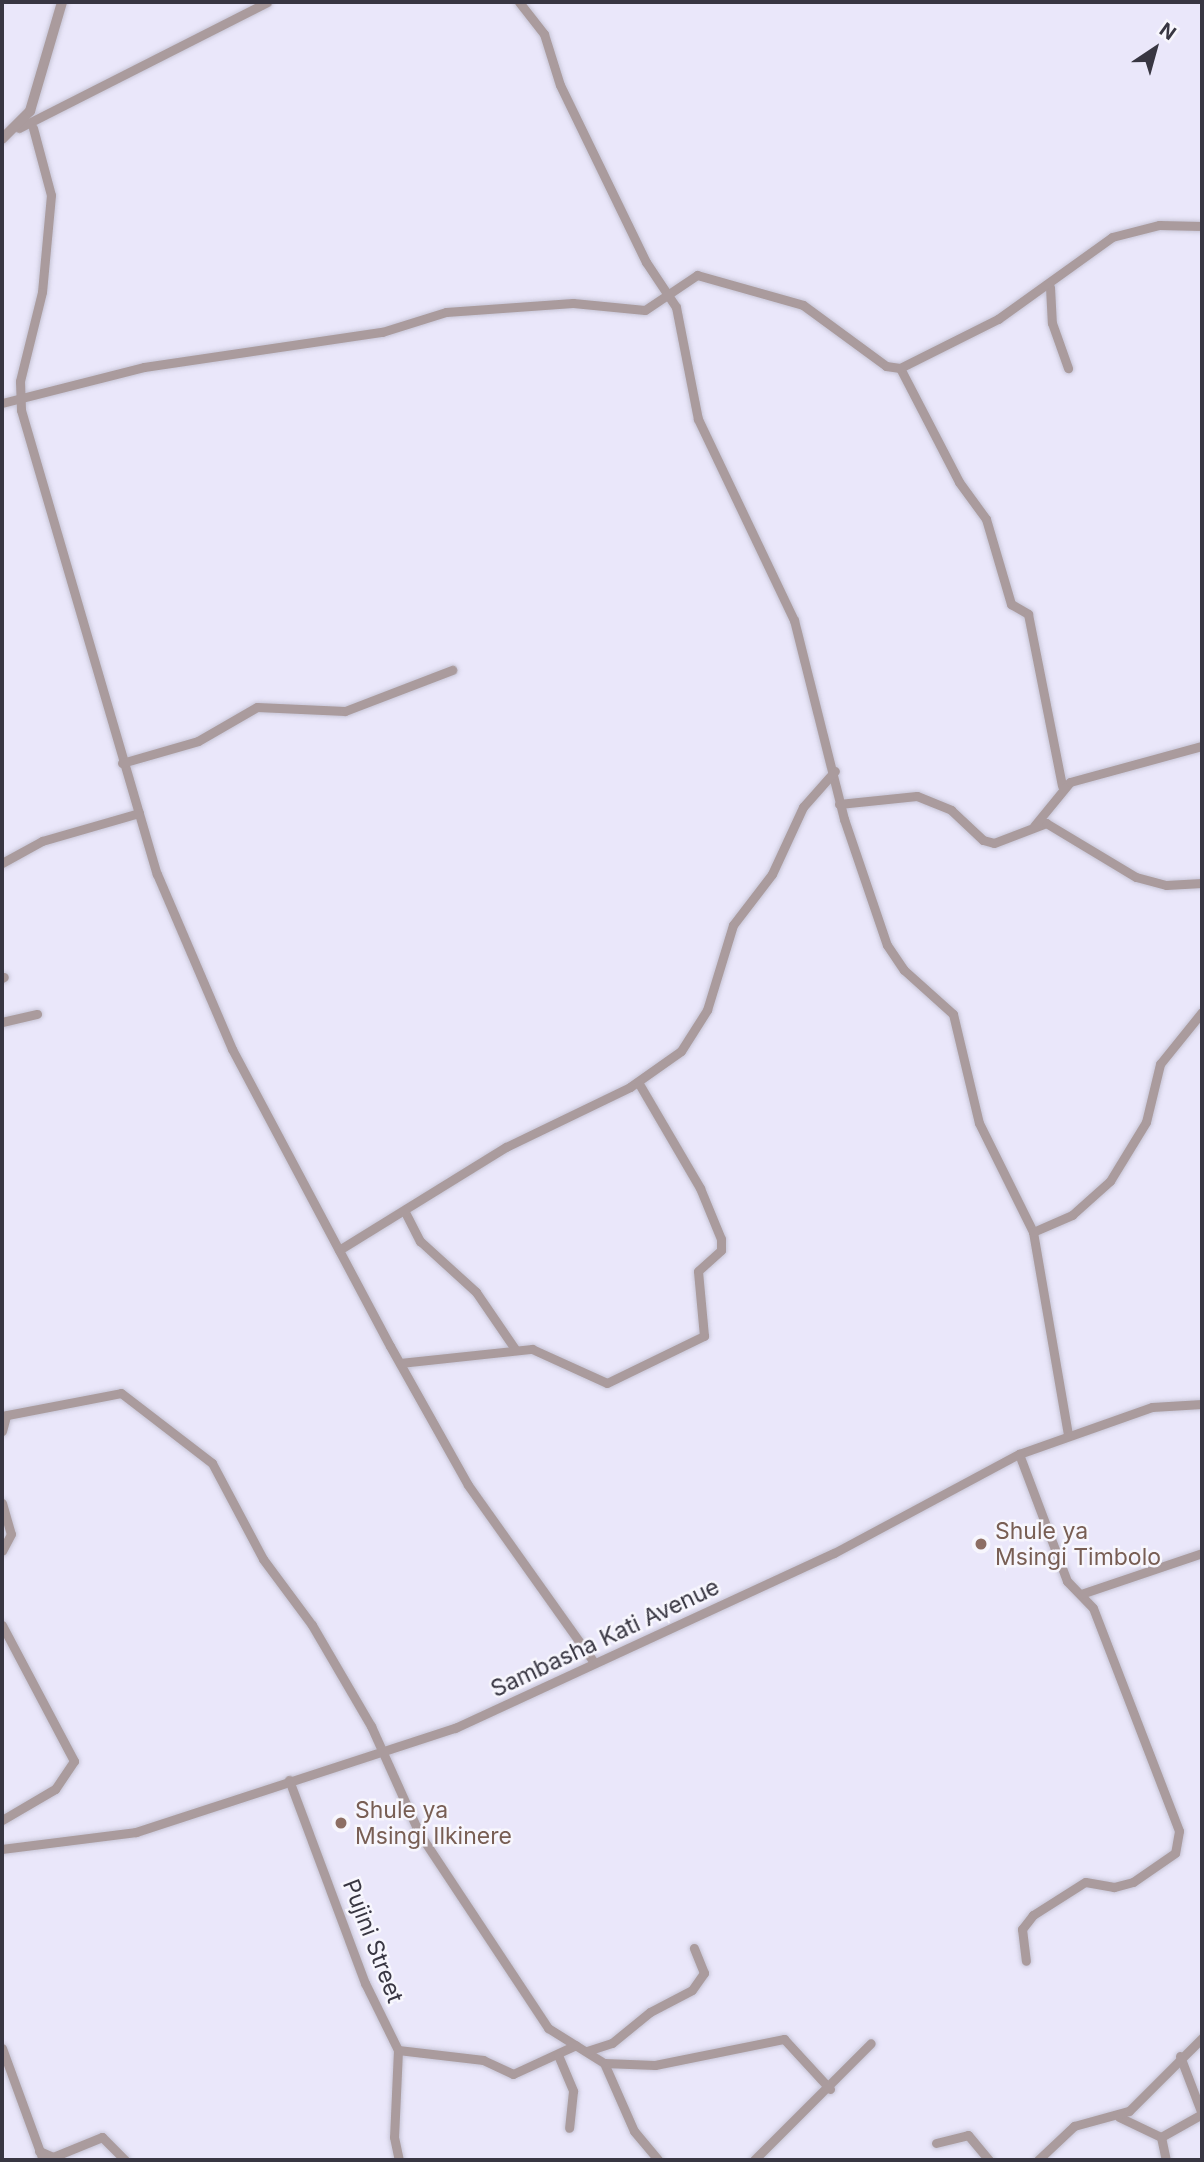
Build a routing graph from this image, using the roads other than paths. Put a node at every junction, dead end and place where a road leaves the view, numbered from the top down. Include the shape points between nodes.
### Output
1 (62, 2) edge
2 (267, 2) edge
3 (519, 2) edge
4 (19, 128) junction
5 (33, 128) dead end
6 (2, 139) edge
7 (1202, 226) edge
8 (1050, 287) junction
9 (671, 294) junction
10 (900, 368) junction
11 (1068, 368) dead end
12 (20, 399) junction
13 (2, 403) edge
14 (452, 670) dead end
15 (1202, 746) edge
16 (122, 763) junction
17 (835, 771) junction
18 (1062, 786) junction
19 (839, 804) junction
20 (139, 813) junction
21 (1034, 826) junction
22 (2, 863) edge
23 (1202, 883) edge
24 (1202, 1012) edge
25 (37, 1014) dead end
26 (2, 1022) edge
27 (638, 1082) junction
28 (405, 1212) junction
29 (1033, 1232) junction
30 (339, 1250) junction
31 (514, 1349) junction
32 (400, 1363) junction
33 (1202, 1404) edge
34 (4, 1416) edge
35 (2, 1431) edge
36 (1068, 1434) junction
37 (1019, 1454) junction
38 (2, 1503) edge
39 (2, 1551) edge
40 (1202, 1553) edge
41 (1082, 1594) junction
42 (2, 1625) edge
43 (594, 1662) junction
44 (382, 1748) junction
45 (289, 1780) junction
46 (2, 1820) edge
47 (2, 1849) edge
48 (694, 1948) dead end
49 (1026, 1961) dead end
50 (1202, 2039) edge
51 (871, 2042) dead end
52 (576, 2045) junction
53 (2, 2048) edge
54 (398, 2050) junction
55 (587, 2051) junction
56 (558, 2055) junction
57 (1180, 2056) junction
58 (604, 2063) junction
59 (830, 2089) junction
60 (1119, 2117) junction
61 (569, 2128) dead end
62 (1161, 2137) junction
63 (936, 2143) dead end
64 (41, 2156) edge
65 (125, 2160) edge
66 (399, 2160) edge
67 (658, 2160) edge
68 (754, 2160) edge
69 (989, 2160) edge
70 (1038, 2160) edge
71 (1166, 2160) edge

1 - 4 street via 36,95
2 - 4 street
3 - 9 street via 544,34 560,85 646,262
4 - 6 street
5 - 12 street via 51,195 42,292
7 - 8 street via 1124,232 1098,245
8 - 10 street
8 - 11 street via 1052,323
9 - 10 street via 704,275 778,295 819,315 886,366
9 - 12 street via 645,310 573,303 446,312 382,332 162,363
9 - 17 street via 698,419 794,620
10 - 18 street via 959,482 986,519 1011,604 1028,614
12 - 13 street
12 - 16 street
14 - 16 street via 345,711 298,714 257,707 198,741
15 - 18 street
16 - 20 street
17 - 19 street
17 - 27 street via 803,807 772,874 733,925 697,1032
18 - 21 street
19 - 21 street via 916,796 951,810 983,840 994,843
19 - 29 street via 891,953 953,1014 979,1123
20 - 22 street via 42,841
20 - 30 street via 201,985
21 - 23 street via 1052,826 1152,883
24 - 29 street via 1160,1064 1146,1122 1110,1181 1072,1214
25 - 26 street
27 - 28 street via 506,1147
27 - 31 street via 700,1188 721,1239 721,1250 698,1271 707,1331 607,1382 587,1379 542,1353
28 - 30 street
28 - 31 street via 420,1241 476,1292
29 - 36 street
30 - 32 street
31 - 32 street
32 - 43 street via 468,1485
33 - 36 street, Sambasha Kati Avenue via 1152,1408
34 - 35 street
34 - 44 street via 121,1394 200,1451 229,1487 263,1559 312,1625
36 - 37 street, Sambasha Kati Avenue
37 - 41 street via 1067,1581
37 - 43 street, Sambasha Kati Avenue via 942,1489 834,1553
38 - 39 street via 11,1534
40 - 41 street
41 - 49 street via 1093,1608 1174,1812 1179,1847 1133,1882 1114,1887 1084,1882 1033,1915 1022,1929
42 - 46 street via 74,1761 55,1789
43 - 44 street, Sambasha Kati Avenue via 455,1728
44 - 45 street, Sambasha Kati Avenue
44 - 52 street via 419,1833 548,2028
45 - 47 street, Sambasha Kati Avenue via 136,1832
45 - 54 street, Pujini Street via 365,1983
48 - 55 street via 704,1973 692,1990 612,2043
50 - 57 street
51 - 59 street
52 - 55 street
52 - 56 street
53 - 64 street
54 - 56 street via 483,2060 513,2074
54 - 66 street, Pujini Street via 394,2137
55 - 58 street
56 - 61 street via 573,2091
57 - 60 street
57 - 62 street via 1202,2114
58 - 59 street via 655,2065 784,2039
58 - 67 street via 634,2131
59 - 68 street
60 - 62 street
60 - 70 street via 1074,2126
62 - 71 street
63 - 69 street via 968,2135
64 - 65 street via 53,2157 102,2137

